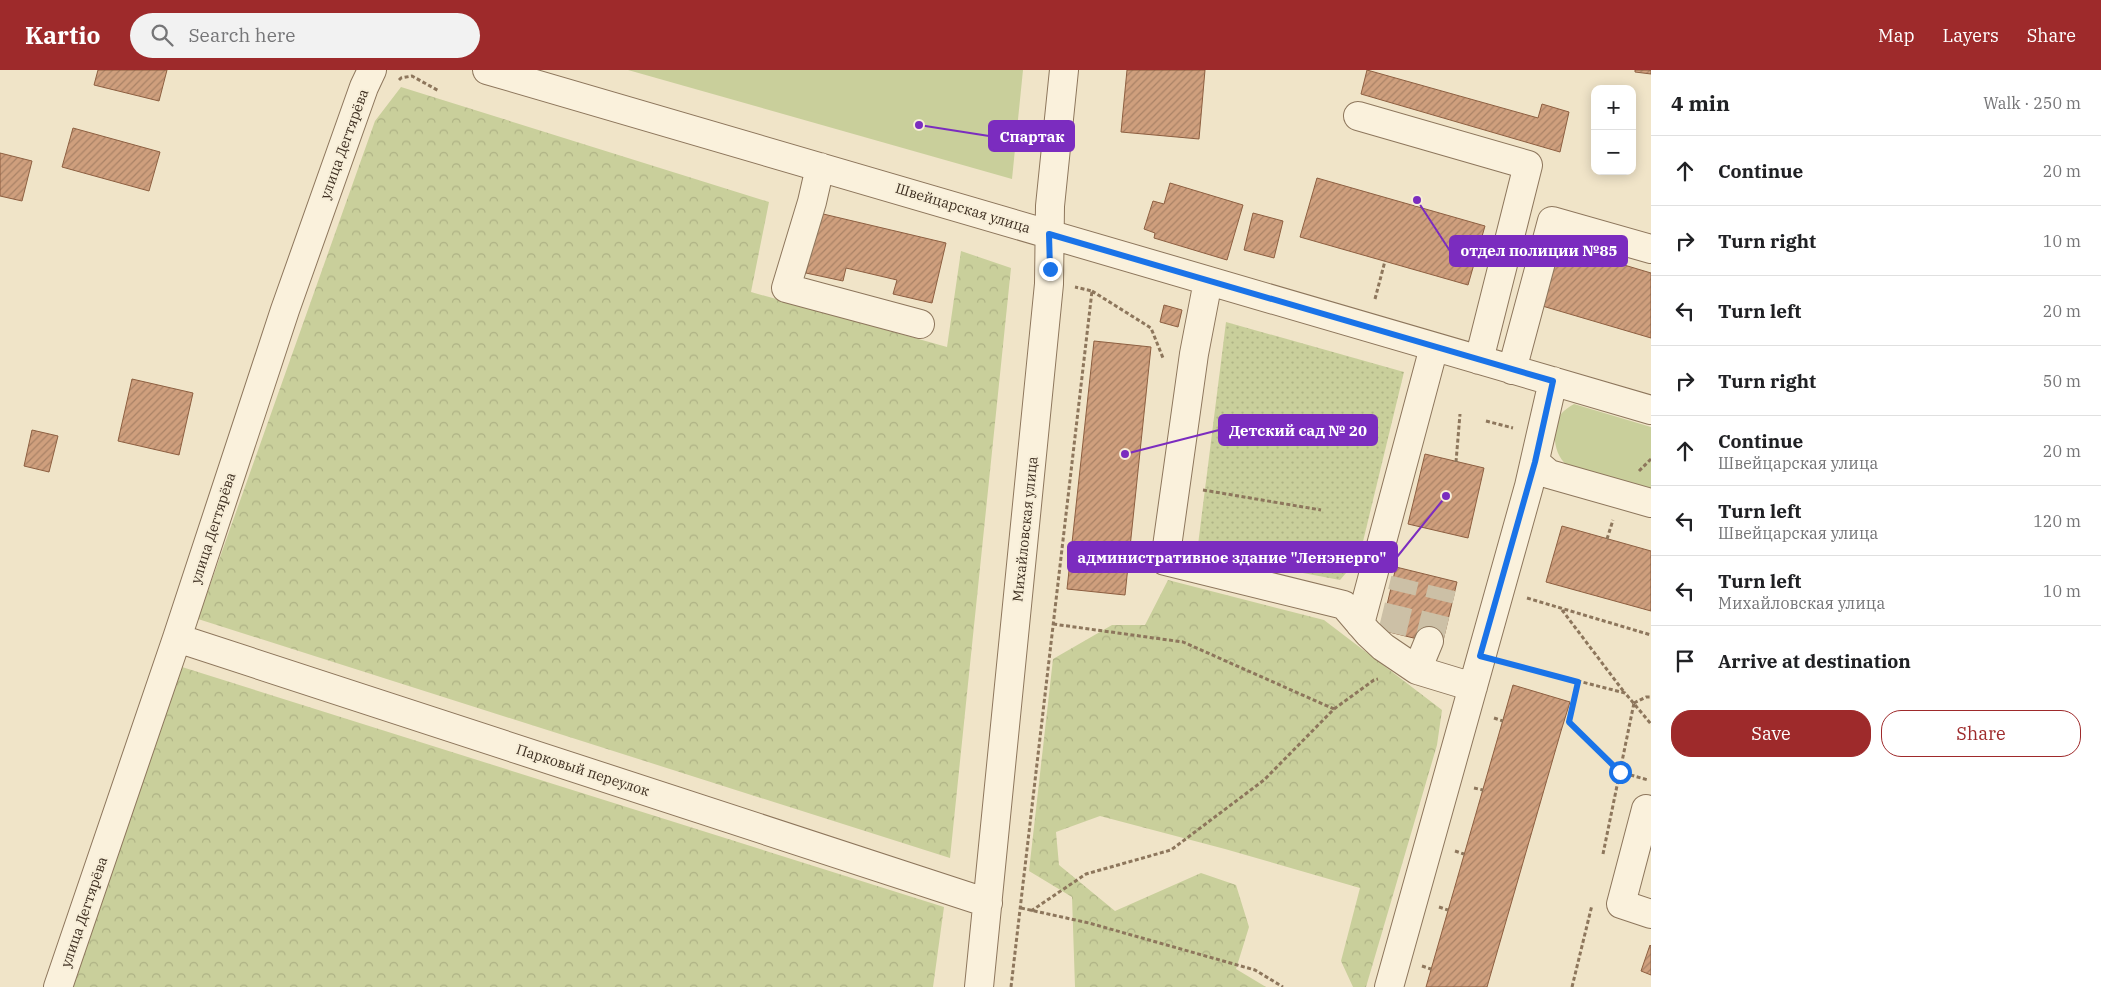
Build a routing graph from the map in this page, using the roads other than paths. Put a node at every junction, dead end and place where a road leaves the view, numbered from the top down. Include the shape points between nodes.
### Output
1 (372, 70) edge
2 (487, 70) edge
3 (1064, 70) edge
4 (532, 76) edge
5 (1358, 116) dead end
6 (820, 167) junction
7 (1049, 234) junction
8 (1651, 249) edge
9 (1208, 280) junction
10 (920, 324) dead end
11 (1434, 347) junction
12 (1479, 360) junction
13 (1512, 370) junction
14 (1553, 381) junction
15 (1651, 410) edge
16 (1535, 462) junction
17 (1651, 503) edge
18 (1360, 624) junction
19 (177, 638) junction
20 (1472, 687) junction
21 (1651, 811) edge
22 (988, 903) junction
23 (1651, 914) edge
24 (58, 987) edge
25 (979, 987) edge
26 (1389, 987) edge

1 - 19 street, улица Дегтярёва via 284,310
2 - 4 street, Швейцарская улица
3 - 7 street, Михайловская улица
4 - 6 street, Швейцарская улица
5 - 12 street via 1528,165
6 - 7 street, Швейцарская улица
6 - 10 street via 786,288
7 - 9 street, Швейцарская улица
7 - 22 street, Михайловская улица via 1049,284
8 - 13 street via 1552,222
9 - 11 street, Швейцарская улица
9 - 18 street via 1194,354 1165,561 1344,605
11 - 12 street, Швейцарская улица
11 - 18 street via 1426,405
12 - 13 street, Швейцарская улица
13 - 14 street, Швейцарская улица
14 - 15 street, Швейцарская улица
14 - 16 street
16 - 17 street via 1549,474
16 - 20 street
18 - 20 street
19 - 22 street, Парковый переулок
19 - 24 street, улица Дегтярёва
20 - 26 street
21 - 23 street via 1646,809 1621,904
22 - 25 street, Михайловская улица

